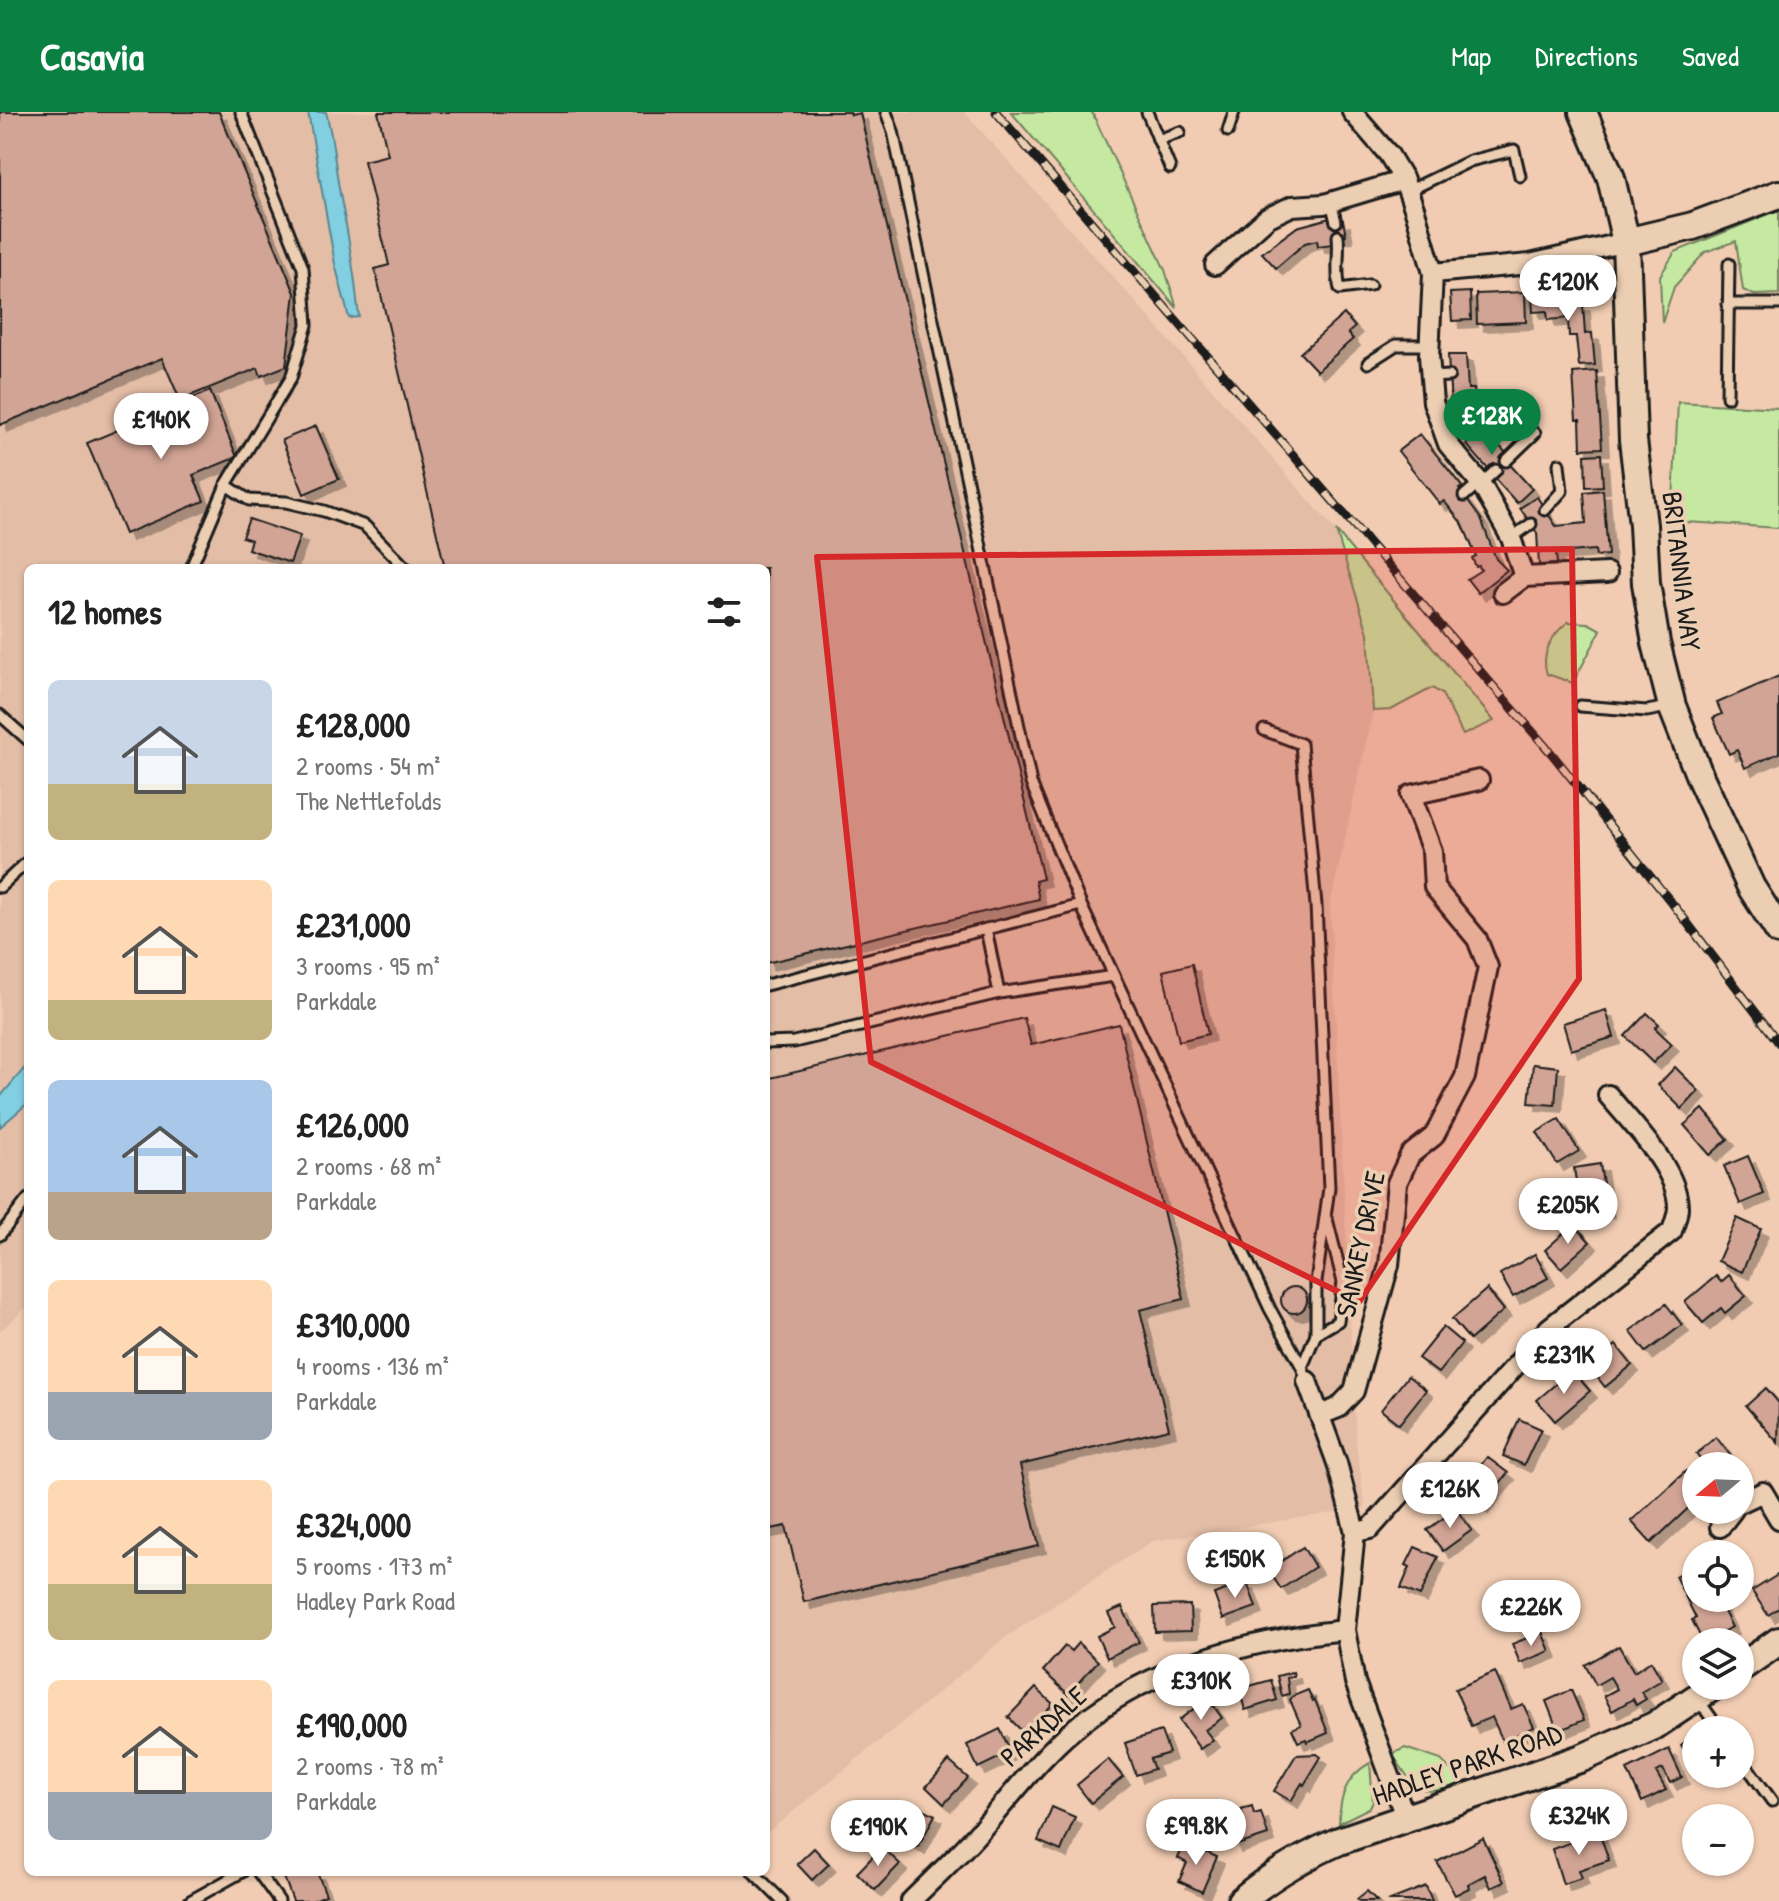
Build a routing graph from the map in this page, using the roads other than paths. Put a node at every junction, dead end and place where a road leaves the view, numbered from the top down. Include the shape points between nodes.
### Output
1 (241, 112) edge
2 (886, 112) edge
3 (1147, 112) edge
4 (1234, 112) edge
5 (1352, 112) edge
6 (1583, 112) edge
7 (1228, 131) dead end
8 (1180, 132) dead end
9 (1158, 140) junction
10 (1170, 168) dead end
11 (1520, 176) dead end
12 (1406, 186) junction
13 (1779, 194) edge
14 (1331, 202) junction
15 (1336, 222) dead end
16 (1338, 236) dead end
17 (1626, 242) junction
18 (1729, 264) dead end
19 (1215, 265) dead end
20 (1433, 273) junction
21 (1370, 285) dead end
22 (1728, 304) junction
23 (1779, 304) edge
24 (1429, 345) junction
25 (1368, 363) dead end
26 (1727, 397) dead end
27 (1535, 433) dead end
28 (1506, 461) dead end
29 (1559, 464) dead end
30 (1496, 470) dead end
31 (1481, 483) junction
32 (226, 485) junction
33 (1464, 496) dead end
34 (1545, 510) dead end
35 (1531, 524) dead end
36 (1511, 538) junction
37 (193, 564) edge
38 (402, 564) edge
39 (1607, 573) dead end
40 (1524, 577) junction
41 (1503, 593) dead end
42 (1580, 706) dead end
43 (1672, 706) junction
44 (0, 715) edge
45 (1264, 730) dead end
46 (24, 736) edge
47 (1479, 780) dead end
48 (24, 865) edge
49 (0, 887) edge
50 (1081, 905) junction
51 (986, 929) junction
52 (1779, 931) edge
53 (1114, 976) junction
54 (770, 984) edge
55 (999, 993) junction
56 (770, 1043) edge
57 (1608, 1095) dead end
58 (24, 1204) edge
59 (1327, 1219) junction
60 (0, 1235) edge
61 (1316, 1334) junction
62 (1305, 1374) junction
63 (1320, 1415) junction
64 (1754, 1496) edge
65 (1779, 1519) edge
66 (1722, 1524) edge
67 (1720, 1527) dead end
68 (1355, 1532) junction
69 (1345, 1630) junction
70 (1779, 1641) edge
71 (1754, 1658) edge
72 (1694, 1700) edge
73 (1754, 1776) edge
74 (1772, 1801) dead end
75 (1406, 1819) junction
76 (235, 1876) edge
77 (261, 1876) edge
78 (757, 1876) edge
79 (190, 1901) edge
80 (279, 1901) edge
81 (782, 1901) edge
82 (911, 1901) edge
83 (1241, 1901) edge

1 - 32 lane via 303,268 307,325 291,378
2 - 50 lane via 1031,783
3 - 9 lane
4 - 7 lane
5 - 12 street via 1389,155
6 - 17 street, BRITANNIA WAY via 1611,178
8 - 9 lane
9 - 10 lane
11 - 12 lane via 1514,150
12 - 14 street
12 - 20 street
13 - 17 street via 1693,226
14 - 15 lane
14 - 19 street via 1292,206 1267,218
16 - 21 lane via 1341,259 1335,271 1340,289
17 - 20 street via 1530,264
17 - 43 street, BRITANNIA WAY via 1633,440 1646,583
18 - 22 lane
20 - 24 street
22 - 23 lane
22 - 26 lane
24 - 25 lane via 1396,345
24 - 31 street via 1440,376 1433,402 1448,444
27 - 28 lane
29 - 34 lane via 1562,491
30 - 31 lane
31 - 33 lane
31 - 36 street
32 - 37 lane
32 - 38 lane via 249,500 286,502 365,526
35 - 36 lane
36 - 40 street
39 - 40 street
40 - 41 street
42 - 43 lane via 1647,711
43 - 52 street, BRITANNIA WAY via 1751,887
44 - 46 lane
45 - 59 lane via 1301,744 1316,905
47 - 63 street, SANKEY DRIVE via 1411,795 1432,851 1434,887 1477,939 1488,967 1465,1077 1434,1136 1410,1155 1397,1183 1389,1265 1354,1391 1338,1408
48 - 49 lane
50 - 51 lane
50 - 53 lane
51 - 54 lane
51 - 55 lane
53 - 55 lane
53 - 62 lane
55 - 56 lane via 794,1042
57 - 68 street via 1674,1183 1678,1208 1672,1231 1549,1328 1370,1529
58 - 60 lane
59 - 61 lane via 1316,1282
59 - 61 lane via 1343,1282 1338,1321
61 - 62 lane
62 - 63 street
63 - 68 street
64 - 65 street via 1763,1492
66 - 67 street
68 - 69 street
69 - 75 street via 1355,1682
69 - 82 street, PARKDALE via 1236,1649 1132,1688 1045,1756
70 - 71 street
72 - 75 street, HADLEY PARK ROAD via 1654,1726 1582,1758
73 - 74 lane
75 - 83 street, HADLEY PARK ROAD via 1306,1856
76 - 79 lane
77 - 80 lane
78 - 81 lane

